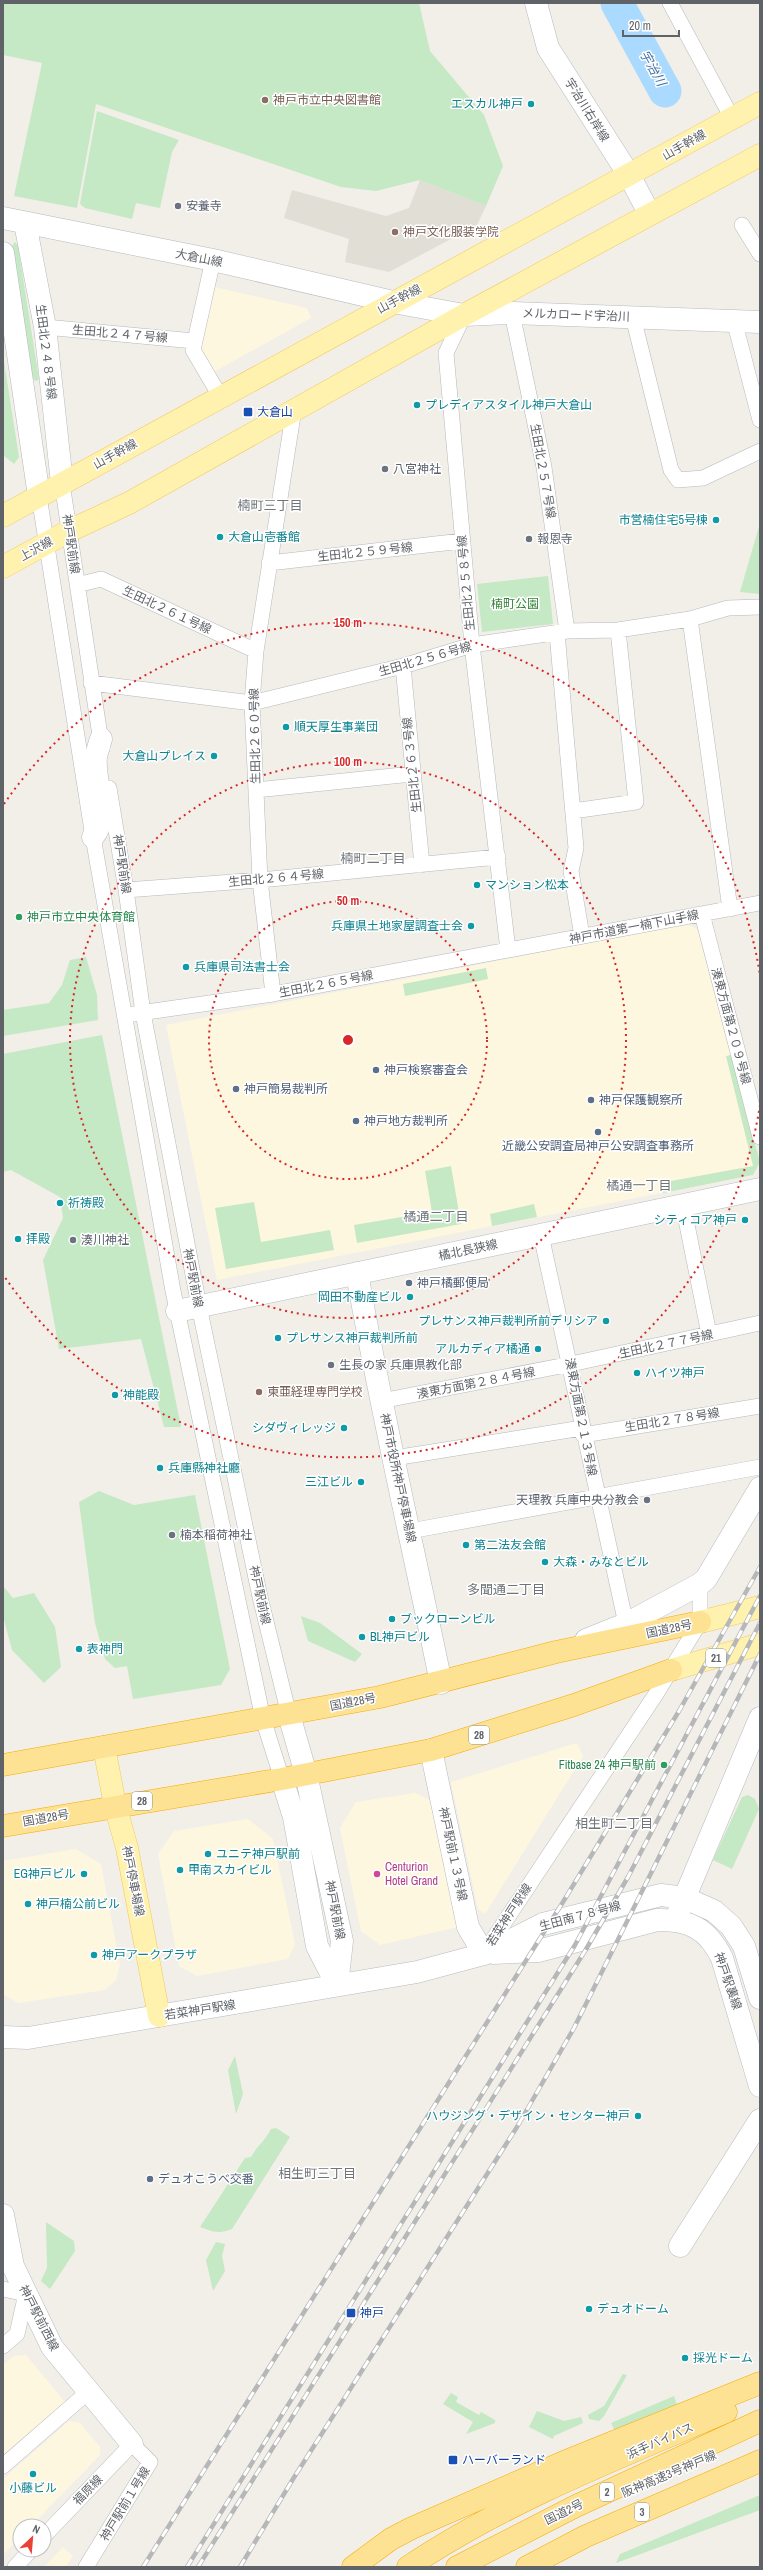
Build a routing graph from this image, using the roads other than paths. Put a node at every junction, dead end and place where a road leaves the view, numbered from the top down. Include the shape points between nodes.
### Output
1 (536, 3) edge
2 (670, 3) edge
3 (760, 103) edge
4 (728, 120) junction
5 (753, 159) edge
6 (638, 171) junction
7 (658, 209) junction
8 (3, 218) edge
9 (25, 223) junction
10 (742, 225) dead end
11 (3, 253) edge
12 (760, 254) edge
13 (213, 260) junction
14 (393, 302) junction
15 (512, 313) junction
16 (464, 315) junction
17 (633, 317) junction
18 (734, 320) junction
19 (760, 322) edge
20 (45, 327) junction
21 (194, 341) junction
22 (220, 396) junction
23 (294, 409) junction
24 (760, 420) edge
25 (760, 452) edge
26 (62, 483) junction
27 (39, 496) junction
28 (3, 516) edge
29 (69, 531) junction
30 (462, 541) junction
31 (45, 544) junction
32 (269, 563) junction
33 (3, 567) edge
34 (77, 585) junction
35 (760, 607) edge
36 (690, 619) junction
37 (618, 630) junction
38 (562, 632) junction
39 (472, 645) junction
40 (256, 651) junction
41 (403, 666) junction
42 (91, 682) junction
43 (252, 704) junction
44 (101, 739) junction
45 (412, 774) junction
46 (256, 790) junction
47 (573, 811) junction
48 (93, 837) junction
49 (498, 857) junction
50 (422, 865) junction
51 (260, 880) junction
52 (126, 890) junction
53 (760, 904) edge
54 (730, 909) junction
55 (702, 914) junction
56 (582, 936) junction
57 (508, 950) junction
58 (273, 994) junction
59 (143, 1013) junction
60 (124, 1015) junction
61 (760, 1137) edge
62 (760, 1189) edge
63 (683, 1205) junction
64 (541, 1235) junction
65 (357, 1273) junction
66 (199, 1306) junction
67 (177, 1311) junction
68 (760, 1323) edge
69 (709, 1334) junction
70 (571, 1364) junction
71 (381, 1401) junction
72 (760, 1406) edge
73 (583, 1431) junction
74 (394, 1458) junction
75 (760, 1467) edge
76 (760, 1488) edge
77 (598, 1497) junction
78 (410, 1531) junction
79 (700, 1584) junction
80 (760, 1607) edge
81 (700, 1622) junction
82 (626, 1624) junction
83 (760, 1644) edge
84 (556, 1652) junction
85 (671, 1670) junction
86 (441, 1683) junction
87 (289, 1715) junction
88 (760, 1718) edge
89 (263, 1719) junction
90 (104, 1747) junction
91 (430, 1750) junction
92 (3, 1765) edge
93 (306, 1774) junction
94 (282, 1779) junction
95 (115, 1805) junction
96 (3, 1826) edge
97 (685, 1898) junction
98 (676, 1920) junction
99 (484, 1954) junction
100 (337, 1985) junction
101 (760, 1998) edge
102 (159, 2016) junction
103 (3, 2037) edge
104 (760, 2086) edge
105 (760, 2120) edge
106 (3, 2215) edge
107 (680, 2246) dead end
108 (3, 2289) edge
109 (26, 2294) junction
110 (3, 2346) edge
111 (760, 2383) edge
112 (88, 2392) junction
113 (760, 2398) edge
114 (760, 2421) edge
115 (760, 2436) edge
116 (132, 2444) junction
117 (760, 2461) edge
118 (3, 2466) edge
119 (760, 2475) edge
120 (52, 2528) edge
121 (23, 2558) edge
122 (15, 2567) edge
123 (86, 2567) edge
124 (353, 2567) edge
125 (408, 2567) edge
126 (457, 2567) edge
127 (472, 2567) edge
128 (527, 2567) edge
129 (556, 2567) edge

1 - 6 street, 宇治川右岸線 via 548,48
2 - 4 street
3 - 4 main road, 山手幹線
4 - 6 main road, 山手幹線
5 - 7 main road
6 - 7 street, 宇治川右岸線
6 - 14 main road, 山手幹線
7 - 16 main road
8 - 9 street, 大倉山線
9 - 13 street, 大倉山線
9 - 20 street, 生田北２４８号線
10 - 12 street
11 - 27 street
13 - 14 street, 大倉山線
13 - 21 street
14 - 16 street, メルカロード宇治川
14 - 22 main road, 山手幹線
15 - 16 street, メルカロード宇治川
15 - 17 street, メルカロード宇治川
15 - 38 street, 生田北２５７号線 via 544,467
16 - 23 main road
16 - 30 street, 生田北２５８号線 via 446,353
17 - 18 street, メルカロード宇治川
17 - 25 street via 671,470 678,480 703,478
18 - 19 street, メルカロード宇治川
18 - 24 street
20 - 21 street, 生田北２４７号線
20 - 26 street, 生田北２４８号線
21 - 22 street via 193,350
22 - 26 main road, 山手幹線
23 - 29 main road via 128,503
23 - 32 street, 生田北２６０号線
26 - 27 main road, 山手幹線
26 - 29 street, 神戸駅前線
27 - 28 main road
27 - 31 street, 神戸駅前線
29 - 31 main road, 上沢線
29 - 34 street, 神戸駅前線
30 - 32 street, 生田北２５９号線
30 - 39 street, 生田北２５８号線
31 - 33 main road, 上沢線
31 - 48 street, 神戸駅前線
32 - 40 street, 生田北２６０号線
34 - 40 street, 生田北２６１号線 via 101,579
34 - 42 street, 神戸駅前線
35 - 36 street, 生田北２５６号線 via 728,608
36 - 37 street, 生田北２５６号線
36 - 54 street
37 - 38 street, 生田北２５６号線
37 - 47 street via 636,802
38 - 39 street, 生田北２５６号線
38 - 47 street, 生田北２５７号線
39 - 41 street, 生田北２５６号線
39 - 49 street, 生田北２５８号線
40 - 43 street, 生田北２６０号線
41 - 43 street, 生田北２５６号線
41 - 45 street, 生田北２６３号線
42 - 43 street, 生田北２５６号線
42 - 44 street, 神戸駅前線
43 - 46 street, 生田北２６０号線
44 - 48 street via 96,758 102,818 99,830
44 - 52 street, 神戸駅前線
45 - 46 street
45 - 50 street, 生田北２６３号線
46 - 51 street, 生田北２６０号線
47 - 56 street, 生田北２５７号線 via 576,848 571,871
48 - 60 street, 神戸駅前線
49 - 50 street, 生田北２６４号線
49 - 57 street, 生田北２５８号線
50 - 51 street, 生田北２６４号線
51 - 52 street, 生田北２６４号線
51 - 58 street, 生田北２６０号線
52 - 59 street, 神戸駅前線
53 - 54 street, 神戸市道第一楠下山手線
54 - 55 street, 神戸市道第一楠下山手線
55 - 56 street, 神戸市道第一楠下山手線
55 - 61 street, 湊東方面第２０９号線
56 - 57 street, 神戸市道第一楠下山手線
57 - 58 street, 生田北２６５号線
58 - 59 street, 生田北２６５号線
59 - 60 street, 生田北２６５号線
59 - 66 street, 神戸駅前線
60 - 67 street, 神戸駅前線
62 - 63 street, 橘北長狭線
63 - 64 street, 橘北長狭線
63 - 69 street
64 - 65 street, 橘北長狭線
64 - 70 street, 湊東方面第２１３号線
65 - 66 street, 橘北長狭線
65 - 71 street, 神戸市役所神戸停車場線
66 - 67 street, 橘北長狭線
66 - 87 street, 神戸駅前線 via 260,1597
67 - 89 street, 神戸駅前線
68 - 69 street, 生田北２７７号線
69 - 70 street, 生田北２７７号線
70 - 71 street, 湊東方面第２８４号線
70 - 73 street, 湊東方面第２１３号線
71 - 74 street, 神戸市役所神戸停車場線
72 - 73 street, 生田北２７８号線
73 - 74 street, 生田北２７８号線
73 - 77 street, 湊東方面第２１３号線
74 - 78 street, 神戸市役所神戸停車場線
75 - 77 street
76 - 79 street via 706,1579
77 - 78 street
77 - 82 street, 湊東方面第２１３号線
78 - 86 street, 神戸市役所神戸停車場線
79 - 81 street
79 - 82 street
80 - 81 main road
81 - 84 highway, 国道28号
81 - 85 street, 若菜神戸駅線
82 - 84 street
83 - 85 main road, 21
84 - 86 highway, 国道28号
85 - 91 highway, 国道28号 / 28 via 574,1705
85 - 99 street, 若菜神戸駅線
86 - 87 highway, 国道28号
87 - 89 highway, 国道28号
87 - 93 street, 神戸駅前線
88 - 97 street
89 - 90 highway, 国道28号
89 - 94 street, 神戸駅前線
90 - 92 highway, 国道28号
90 - 95 main road, 神戸停車場線
91 - 93 highway, 国道28号 / 28
91 - 99 street, 神戸駅前１３号線 via 468,1928
93 - 94 highway, 国道28号 / 28
93 - 100 street, 神戸駅前線 via 342,1941
94 - 95 highway, 国道28号 / 28
94 - 100 street, 神戸駅前線 via 294,1817 317,1946
95 - 96 highway, 国道28号 / 28
95 - 102 main road, 神戸停車場線 via 127,1848
97 - 98 street
97 - 99 street, 生田南７８号線 via 661,1895 543,1924
97 - 101 street, 神戸駅裏線 via 714,1911 731,1926 744,1946
98 - 99 street, 生田南７８号線 via 657,1920 538,1951
98 - 104 street, 神戸駅裏線 via 703,1931 714,1942 722,1958
99 - 100 street, 若菜神戸駅線 via 417,1972
100 - 102 street, 若菜神戸駅線 via 229,2006
102 - 103 street, 若菜神戸駅線 via 28,2038
105 - 107 street
106 - 109 street, 神戸駅前西線 via 13,2266
108 - 109 street
109 - 110 street via 17,2334
109 - 112 street, 神戸駅前西線 via 52,2347
111 - 124 highway via 564,2462 412,2528 391,2539
112 - 116 street, 神戸駅前西線
112 - 118 street
113 - 125 highway, 浜手バイパス / 2 via 484,2521 445,2542
114 - 126 highway, 国道2号 / 2 via 576,2506
115 - 127 highway, 阪神高速3号神戸線 / 3 via 577,2514 496,2552
116 - 120 street, 福原線
116 - 123 street, 神戸駅前１号線 via 150,2462
117 - 128 highway, 阪神高速3号神戸線 / 3 via 586,2536
119 - 129 highway via 670,2510
121 - 122 street

